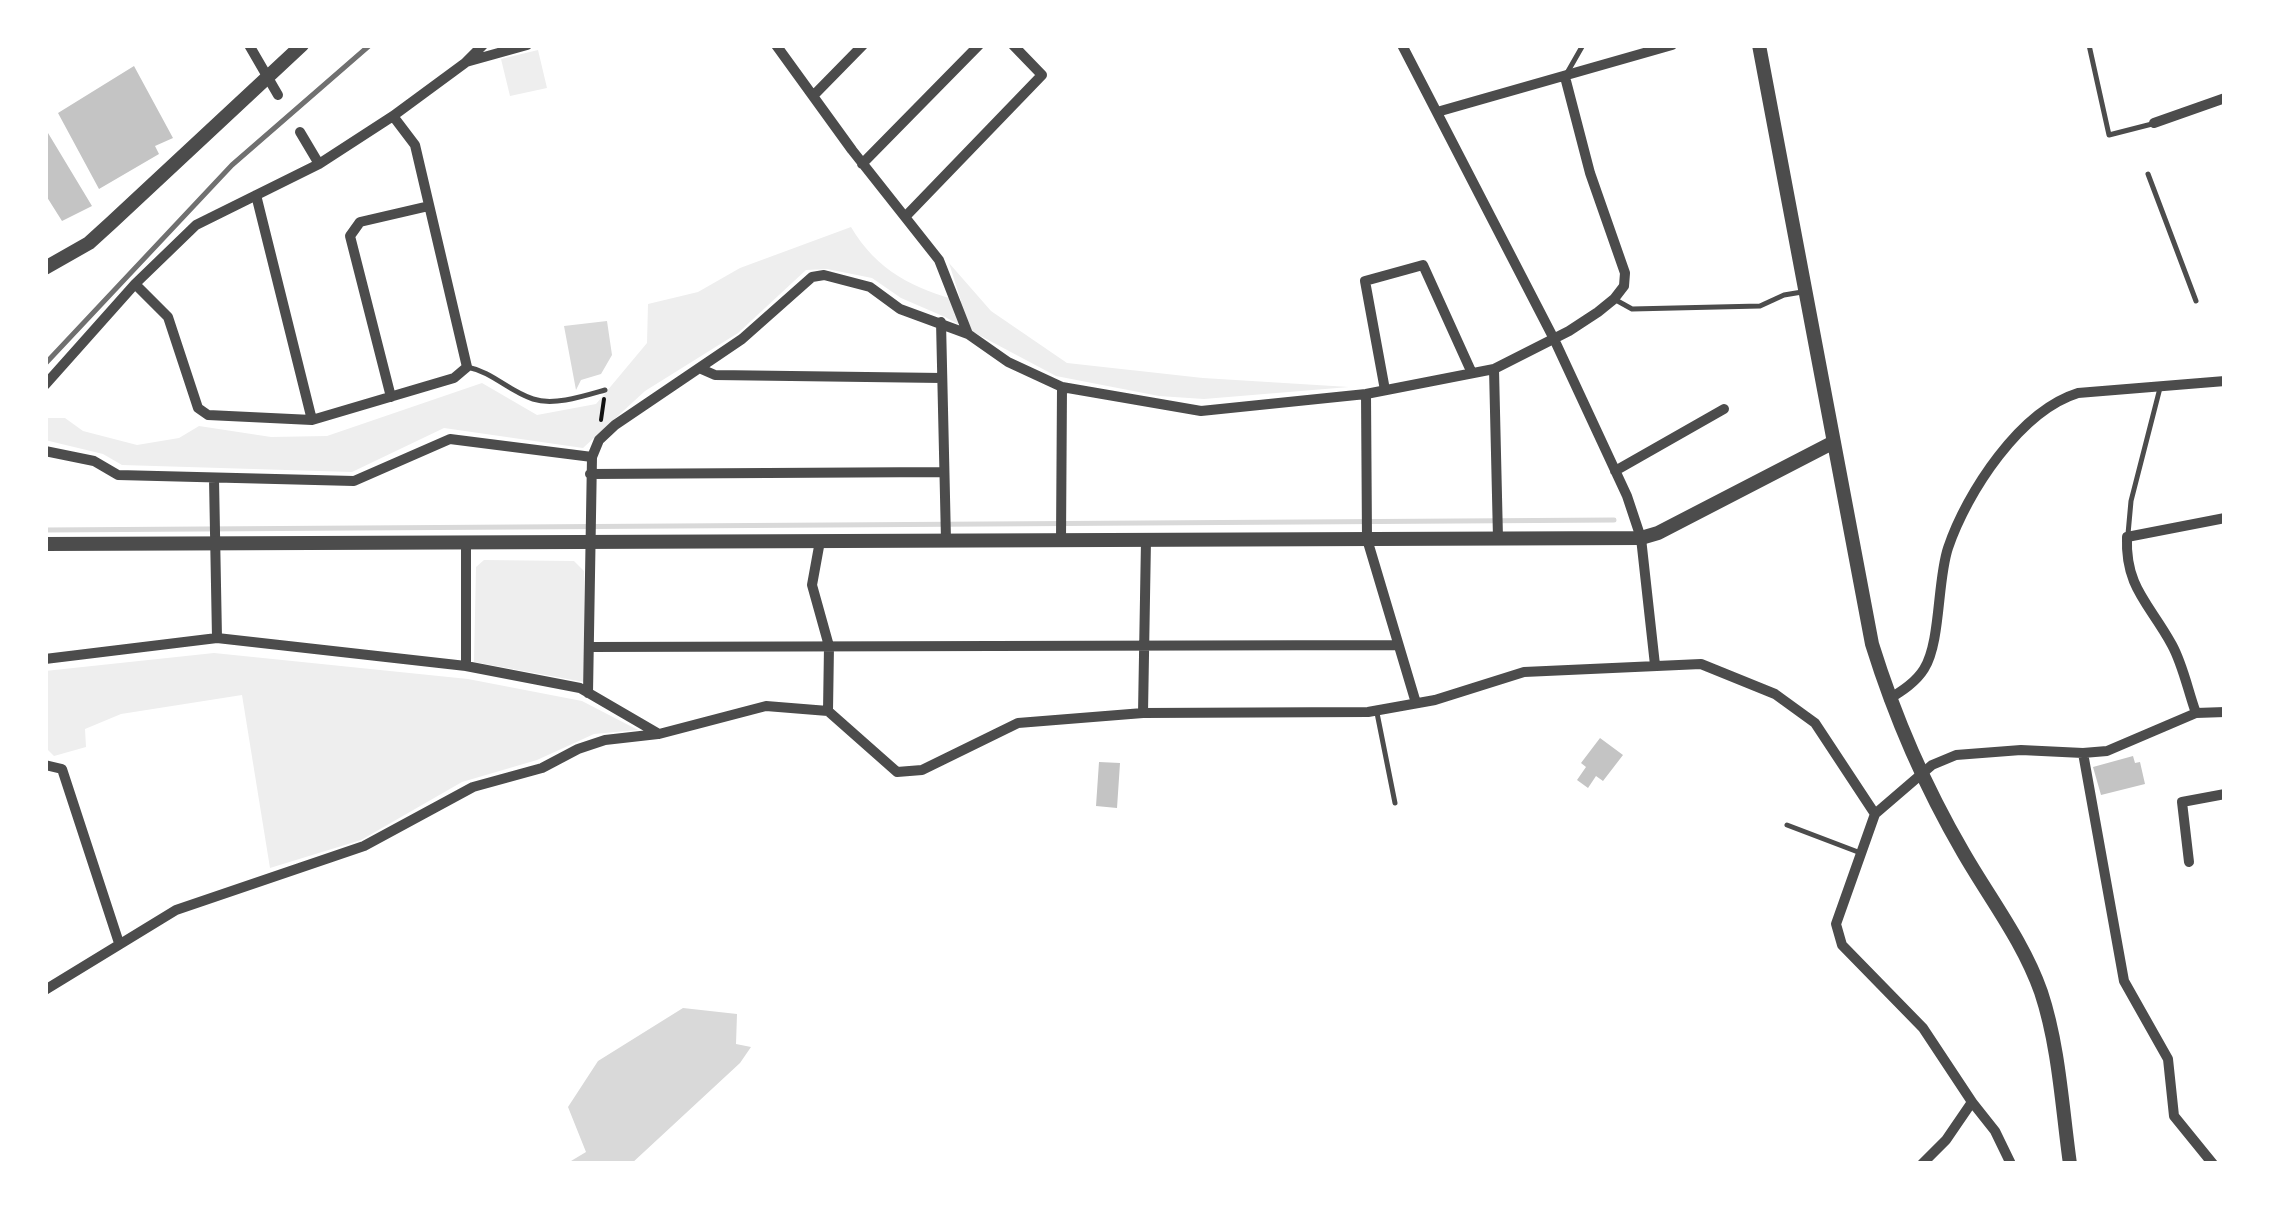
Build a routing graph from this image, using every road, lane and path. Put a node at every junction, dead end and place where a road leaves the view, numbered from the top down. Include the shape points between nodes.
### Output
1 (248, 45) edge
2 (302, 45) edge
3 (483, 45) edge
4 (527, 45) edge
5 (776, 45) edge
6 (863, 45) edge
7 (979, 45) edge
8 (1012, 45) edge
9 (1402, 45) edge
10 (1583, 45) edge
11 (1672, 45) edge
12 (1758, 45) edge
13 (2089, 45) edge
14 (465, 63) junction
15 (266, 75) junction
16 (1564, 77) junction
17 (278, 96) dead end
18 (813, 96) junction
19 (2225, 98) edge
20 (1437, 112) junction
21 (393, 116) junction
22 (2154, 123) joint
23 (300, 132) dead end
24 (319, 164) junction
25 (862, 164) junction
26 (2148, 174) dead end
27 (256, 195) junction
28 (429, 206) junction
29 (905, 218) junction
30 (45, 268) edge
31 (135, 284) junction
32 (1805, 291) junction
33 (1614, 299) junction
34 (2196, 301) dead end
35 (942, 322) junction
36 (968, 334) junction
37 (1554, 339) junction
38 (467, 367) junction
39 (700, 368) junction
40 (1494, 369) junction
41 (1470, 372) junction
42 (942, 378) junction
43 (2225, 382) edge
44 (45, 385) edge
45 (1062, 386) junction
46 (2160, 386) junction
47 (605, 390) joint
48 (1385, 390) junction
49 (1366, 394) junction
50 (391, 397) junction
51 (1724, 409) dead end
52 (312, 420) junction
53 (599, 440) junction
54 (1834, 442) junction
55 (45, 451) edge
56 (592, 457) junction
57 (1616, 471) junction
58 (944, 472) junction
59 (590, 474) junction
60 (214, 479) junction
61 (2225, 518) edge
62 (2128, 537) junction
63 (1498, 538) junction
64 (1642, 538) junction
65 (1368, 539) junction
66 (946, 540) junction
67 (1060, 540) junction
68 (1146, 540) junction
69 (820, 541) junction
70 (590, 542) junction
71 (466, 543) junction
72 (45, 544) edge
73 (215, 544) junction
74 (217, 638) junction
75 (829, 646) junction
76 (1144, 646) junction
77 (1398, 646) junction
78 (589, 647) junction
79 (45, 659) edge
80 (1655, 665) junction
81 (466, 666) junction
82 (588, 693) junction
83 (1889, 699) junction
84 (1416, 703) junction
85 (1376, 710) junction
86 (828, 711) junction
87 (2225, 712) edge
88 (2196, 713) junction
89 (1143, 714) junction
90 (660, 734) junction
91 (2083, 753) junction
92 (45, 765) edge
93 (1921, 777) junction
94 (2225, 794) edge
95 (1395, 803) dead end
96 (1875, 814) junction
97 (1787, 825) dead end
98 (1861, 854) junction
99 (2189, 862) dead end
100 (118, 942) junction
101 (45, 990) edge
102 (1972, 1102) junction
103 (1922, 1164) edge
104 (2011, 1164) edge
105 (2070, 1164) edge
106 (2212, 1164) edge

1 - 15 street
2 - 15 street
3 - 14 street
4 - 14 street
5 - 18 street
6 - 18 street
7 - 25 street
8 - 29 street via 1042,75
9 - 20 street
10 - 16 lane
11 - 16 street
12 - 32 street
13 - 22 lane via 2108,135
14 - 21 street
15 - 17 street
15 - 30 street via 111,223
16 - 20 street
16 - 33 street via 1624,272
18 - 25 street
19 - 22 street
20 - 37 street
21 - 24 street
21 - 28 street via 415,145
23 - 24 street
24 - 27 street
25 - 29 street
26 - 34 lane
27 - 31 street via 196,225
27 - 52 street
28 - 38 street
28 - 50 street via 360,222 350,236
29 - 36 street via 938,260
31 - 44 street
31 - 52 street via 168,318 198,408 208,415
32 - 33 lane via 1760,306 1632,309
32 - 54 street
33 - 37 street
35 - 36 street
35 - 39 street via 900,309 870,287 812,277
35 - 42 street
36 - 45 street via 1008,362
37 - 40 street
37 - 57 street
38 - 47 lane via 534,400
38 - 50 street via 454,378
39 - 42 street via 715,375
39 - 53 street
40 - 41 street
40 - 63 street
41 - 48 street
41 - 48 street via 1423,266 1365,280
42 - 58 street
43 - 46 street
45 - 49 street via 1201,411
45 - 67 street
46 - 62 lane
46 - 83 street via 2058,399 1993,464 1948,546 1928,660 1914,682
47 - 53 path
48 - 49 street
49 - 65 street
50 - 52 street
51 - 57 street
53 - 56 street
54 - 64 street
54 - 83 street via 1862,600
55 - 60 street via 94,461 118,475
56 - 59 street
56 - 60 street via 450,439 354,481
57 - 64 street
58 - 59 street
58 - 66 street
59 - 70 street
60 - 73 street
61 - 62 street
62 - 88 street via 2134,587 2174,647
63 - 64 street
63 - 65 street
64 - 80 street
65 - 68 street
65 - 77 street
66 - 67 street
66 - 69 street
67 - 68 street
68 - 76 street
69 - 70 street
69 - 75 street via 812,586
70 - 71 street
70 - 78 street
71 - 73 street
71 - 81 street
72 - 73 street
73 - 74 street
74 - 79 street
74 - 81 street
75 - 76 street
75 - 78 street
75 - 86 street
76 - 77 street
76 - 89 street
77 - 84 street
78 - 82 street
80 - 84 street via 1524,672
80 - 96 street via 1701,664 1775,694 1815,723
81 - 82 street
82 - 90 street
83 - 93 street
84 - 85 street
85 - 89 street
85 - 95 lane
86 - 89 street via 897,772 922,770 1018,724
86 - 90 street via 766,706
87 - 88 street
88 - 91 street via 2107,751
90 - 100 street via 605,740 473,788 364,846 176,910
91 - 93 street via 1956,755
91 - 106 street via 2124,981 2168,1058 2174,1116
92 - 100 street via 62,769
93 - 96 street
93 - 105 street via 2010,927 2040,992
94 - 99 street via 2182,802
96 - 98 street
97 - 98 lane
98 - 102 street via 1836,924 1842,945 1924,1028
100 - 101 street
102 - 103 street
102 - 104 street

